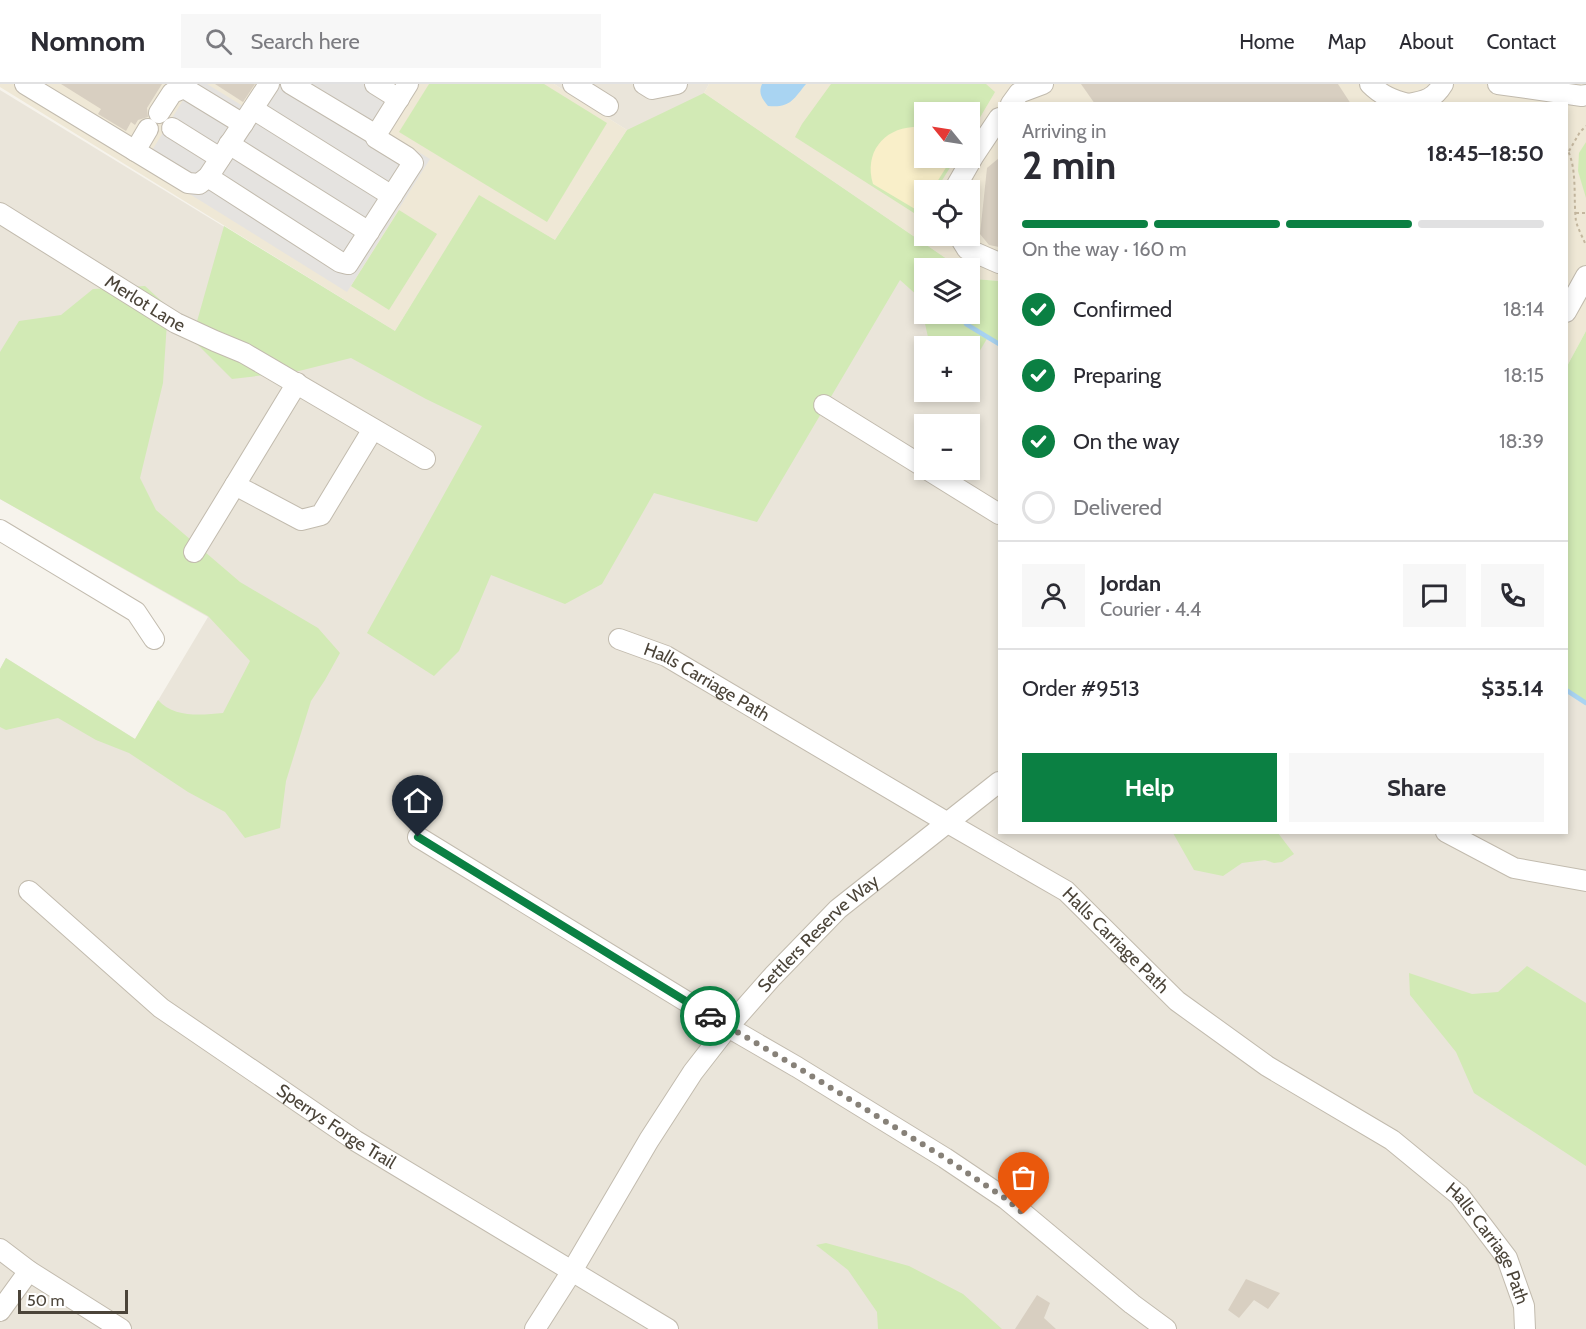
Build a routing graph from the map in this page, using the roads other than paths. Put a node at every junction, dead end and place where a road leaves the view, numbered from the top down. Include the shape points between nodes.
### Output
1 (26, 84) edge
2 (269, 84) edge
3 (291, 84) edge
4 (375, 84) edge
5 (573, 84) edge
6 (644, 84) edge
7 (677, 84) edge
8 (1042, 84) edge
9 (1370, 84) edge
10 (1443, 84) edge
11 (1498, 84) edge
12 (403, 91) edge
13 (1586, 95) edge
14 (1012, 102) edge
15 (1401, 102) edge
16 (1419, 102) edge
17 (608, 106) dead end
18 (248, 116) junction
19 (998, 119) edge
20 (172, 129) dead end
21 (376, 135) junction
22 (135, 150) junction
23 (225, 151) junction
24 (208, 177) junction
25 (960, 180) edge
26 (392, 196) junction
27 (0, 213) edge
28 (369, 232) junction
29 (965, 246) edge
30 (998, 263) edge
31 (1586, 276) edge
32 (1568, 308) edge
33 (297, 383) junction
34 (824, 405) dead end
35 (373, 429) junction
36 (424, 459) dead end
37 (914, 461) edge
38 (945, 480) edge
39 (235, 485) junction
40 (998, 513) edge
41 (0, 530) edge
42 (194, 552) dead end
43 (154, 639) dead end
44 (620, 639) dead end
45 (998, 783) edge
46 (948, 823) junction
47 (1450, 834) edge
48 (418, 837) dead end
49 (1586, 881) edge
50 (29, 891) dead end
51 (728, 1028) junction
52 (0, 1249) edge
53 (29, 1271) junction
54 (572, 1271) junction
55 (0, 1311) edge
56 (121, 1329) edge
57 (535, 1329) edge
58 (668, 1329) edge
59 (1166, 1329) edge
60 (1525, 1329) edge

1 - 22 street
2 - 18 street
3 - 21 street
4 - 12 street
5 - 17 street
6 - 7 street via 652,89
8 - 14 street via 1019,93
9 - 15 street
10 - 16 street via 1438,92
11 - 13 street
12 - 21 street
18 - 22 street via 184,88 172,93
18 - 23 street
18 - 26 street
19 - 25 street
20 - 23 street
21 - 26 street via 413,163
22 - 24 street via 188,183 199,184
23 - 24 street
23 - 28 street
24 - 28 street via 345,264
26 - 28 street
27 - 33 street, Merlot Lane via 176,323 244,353
29 - 30 street
31 - 32 street
33 - 35 street, Merlot Lane
33 - 39 street
34 - 37 street
35 - 36 street, Merlot Lane
35 - 39 street via 321,515 301,520
38 - 40 street
39 - 42 street
41 - 43 street via 136,612
44 - 46 street, Halls Carriage Path via 666,656
45 - 46 street, Settlers Reserve Way
46 - 51 street, Settlers Reserve Way via 838,909
46 - 60 street, Halls Carriage Path via 1066,891 1177,1001 1267,1066 1392,1140 1459,1195 1507,1258 1524,1306
47 - 49 street via 1514,868
48 - 51 street
50 - 54 street, Sperrys Forge Trail via 161,1008 356,1141
51 - 54 street, Settlers Reserve Way via 693,1072 649,1140
51 - 59 street via 997,1193
52 - 53 street
53 - 55 street
53 - 56 street
54 - 57 street, Settlers Reserve Way
54 - 58 street, Sperrys Forge Trail

